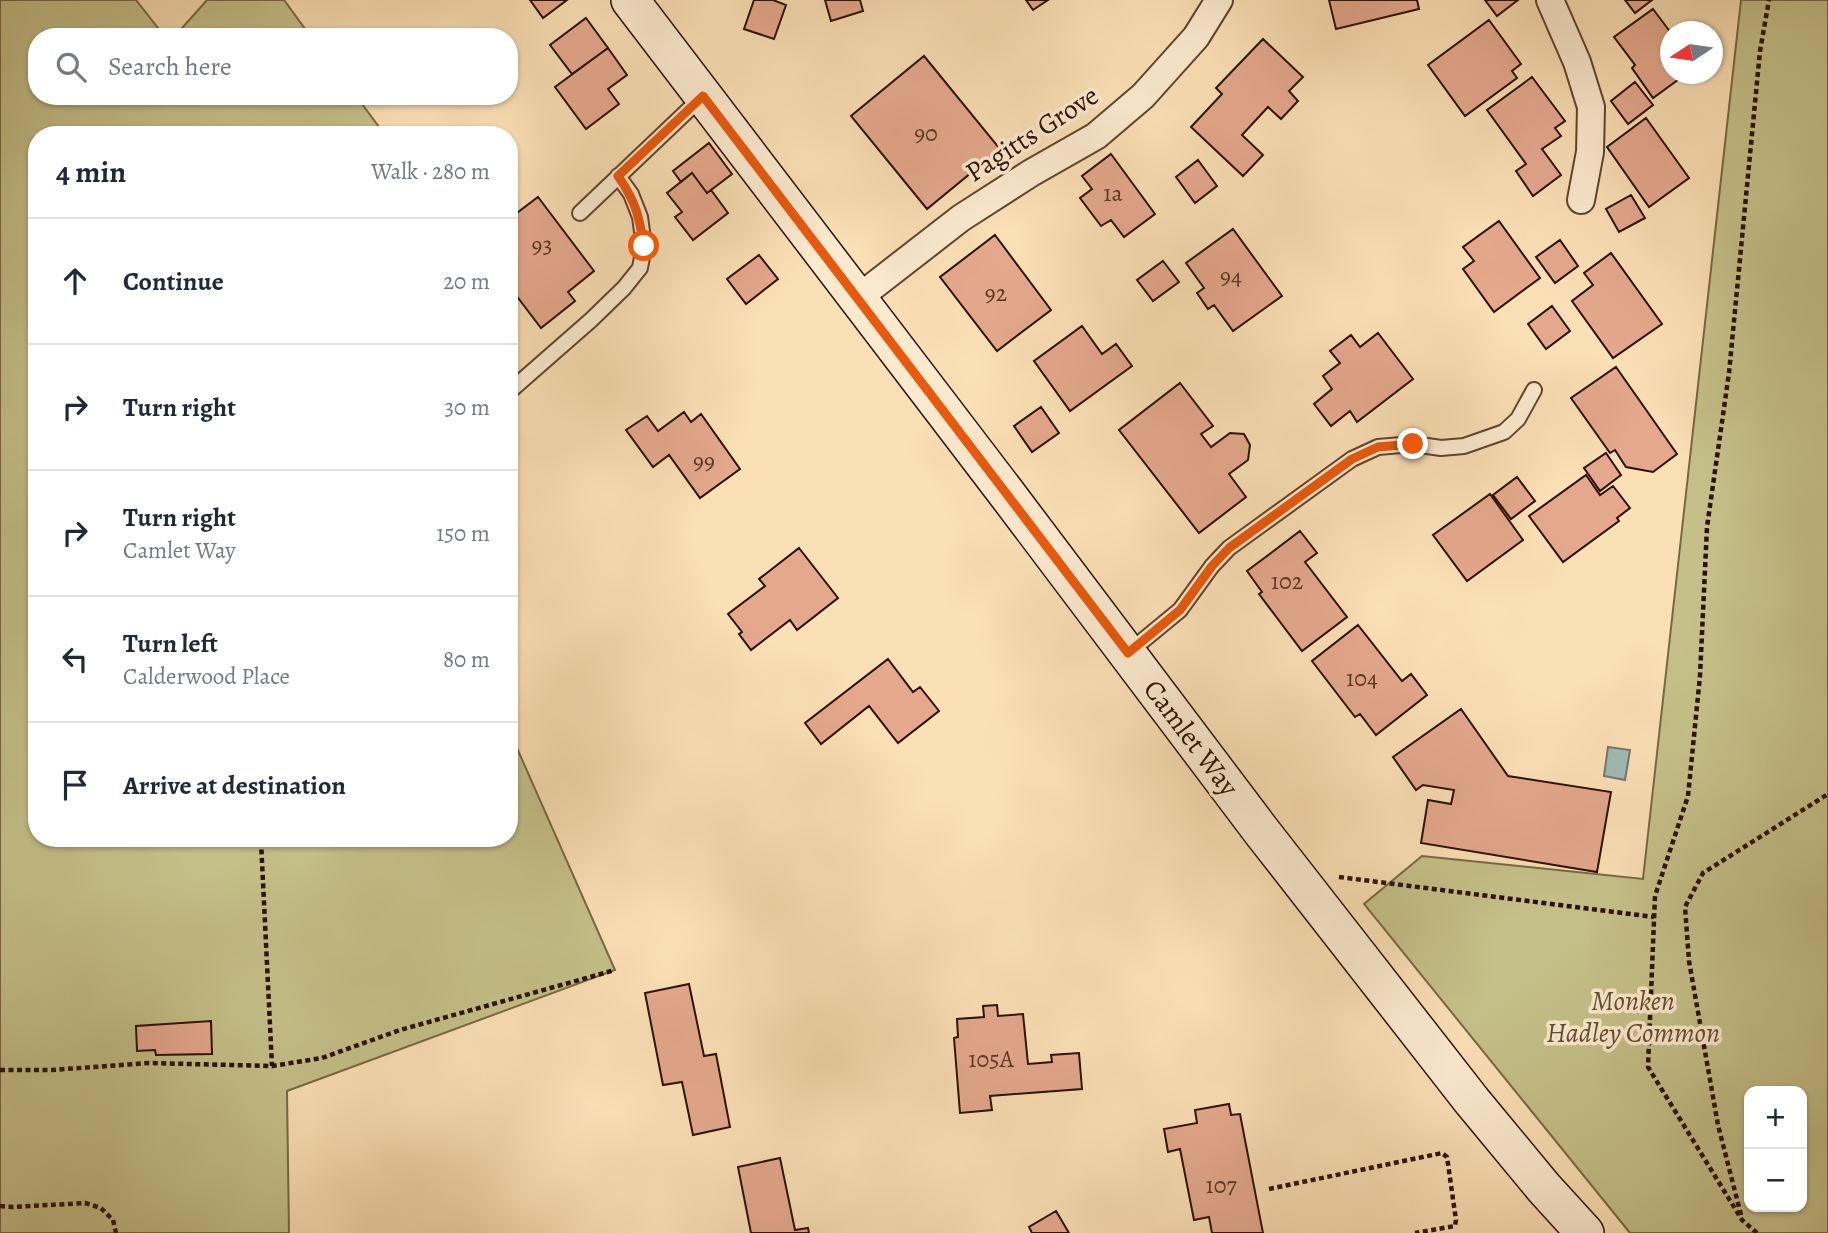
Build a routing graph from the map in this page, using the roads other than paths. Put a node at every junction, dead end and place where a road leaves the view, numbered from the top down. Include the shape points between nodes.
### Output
1 (630, 0) edge
2 (1219, 0) edge
3 (1550, 0) edge
4 (703, 96) junction
5 (618, 176) junction
6 (1581, 200) dead end
7 (580, 213) dead end
8 (858, 298) junction
9 (518, 384) edge
10 (1534, 390) dead end
11 (1128, 653) junction
12 (1585, 1233) edge

1 - 4 street, Camlet Way
2 - 8 street, Pagitts Grove via 1196,37 1143,96 1096,136 961,218
3 - 6 street via 1591,107 1590,152
4 - 5 lane
4 - 8 street, Camlet Way
5 - 7 lane
5 - 9 lane via 640,217 644,246 640,268 592,320
8 - 11 street, Camlet Way
10 - 11 lane via 1518,419 1504,432 1464,446 1378,447 1352,459 1229,548 1180,610
11 - 12 street, Camlet Way via 1472,1101

